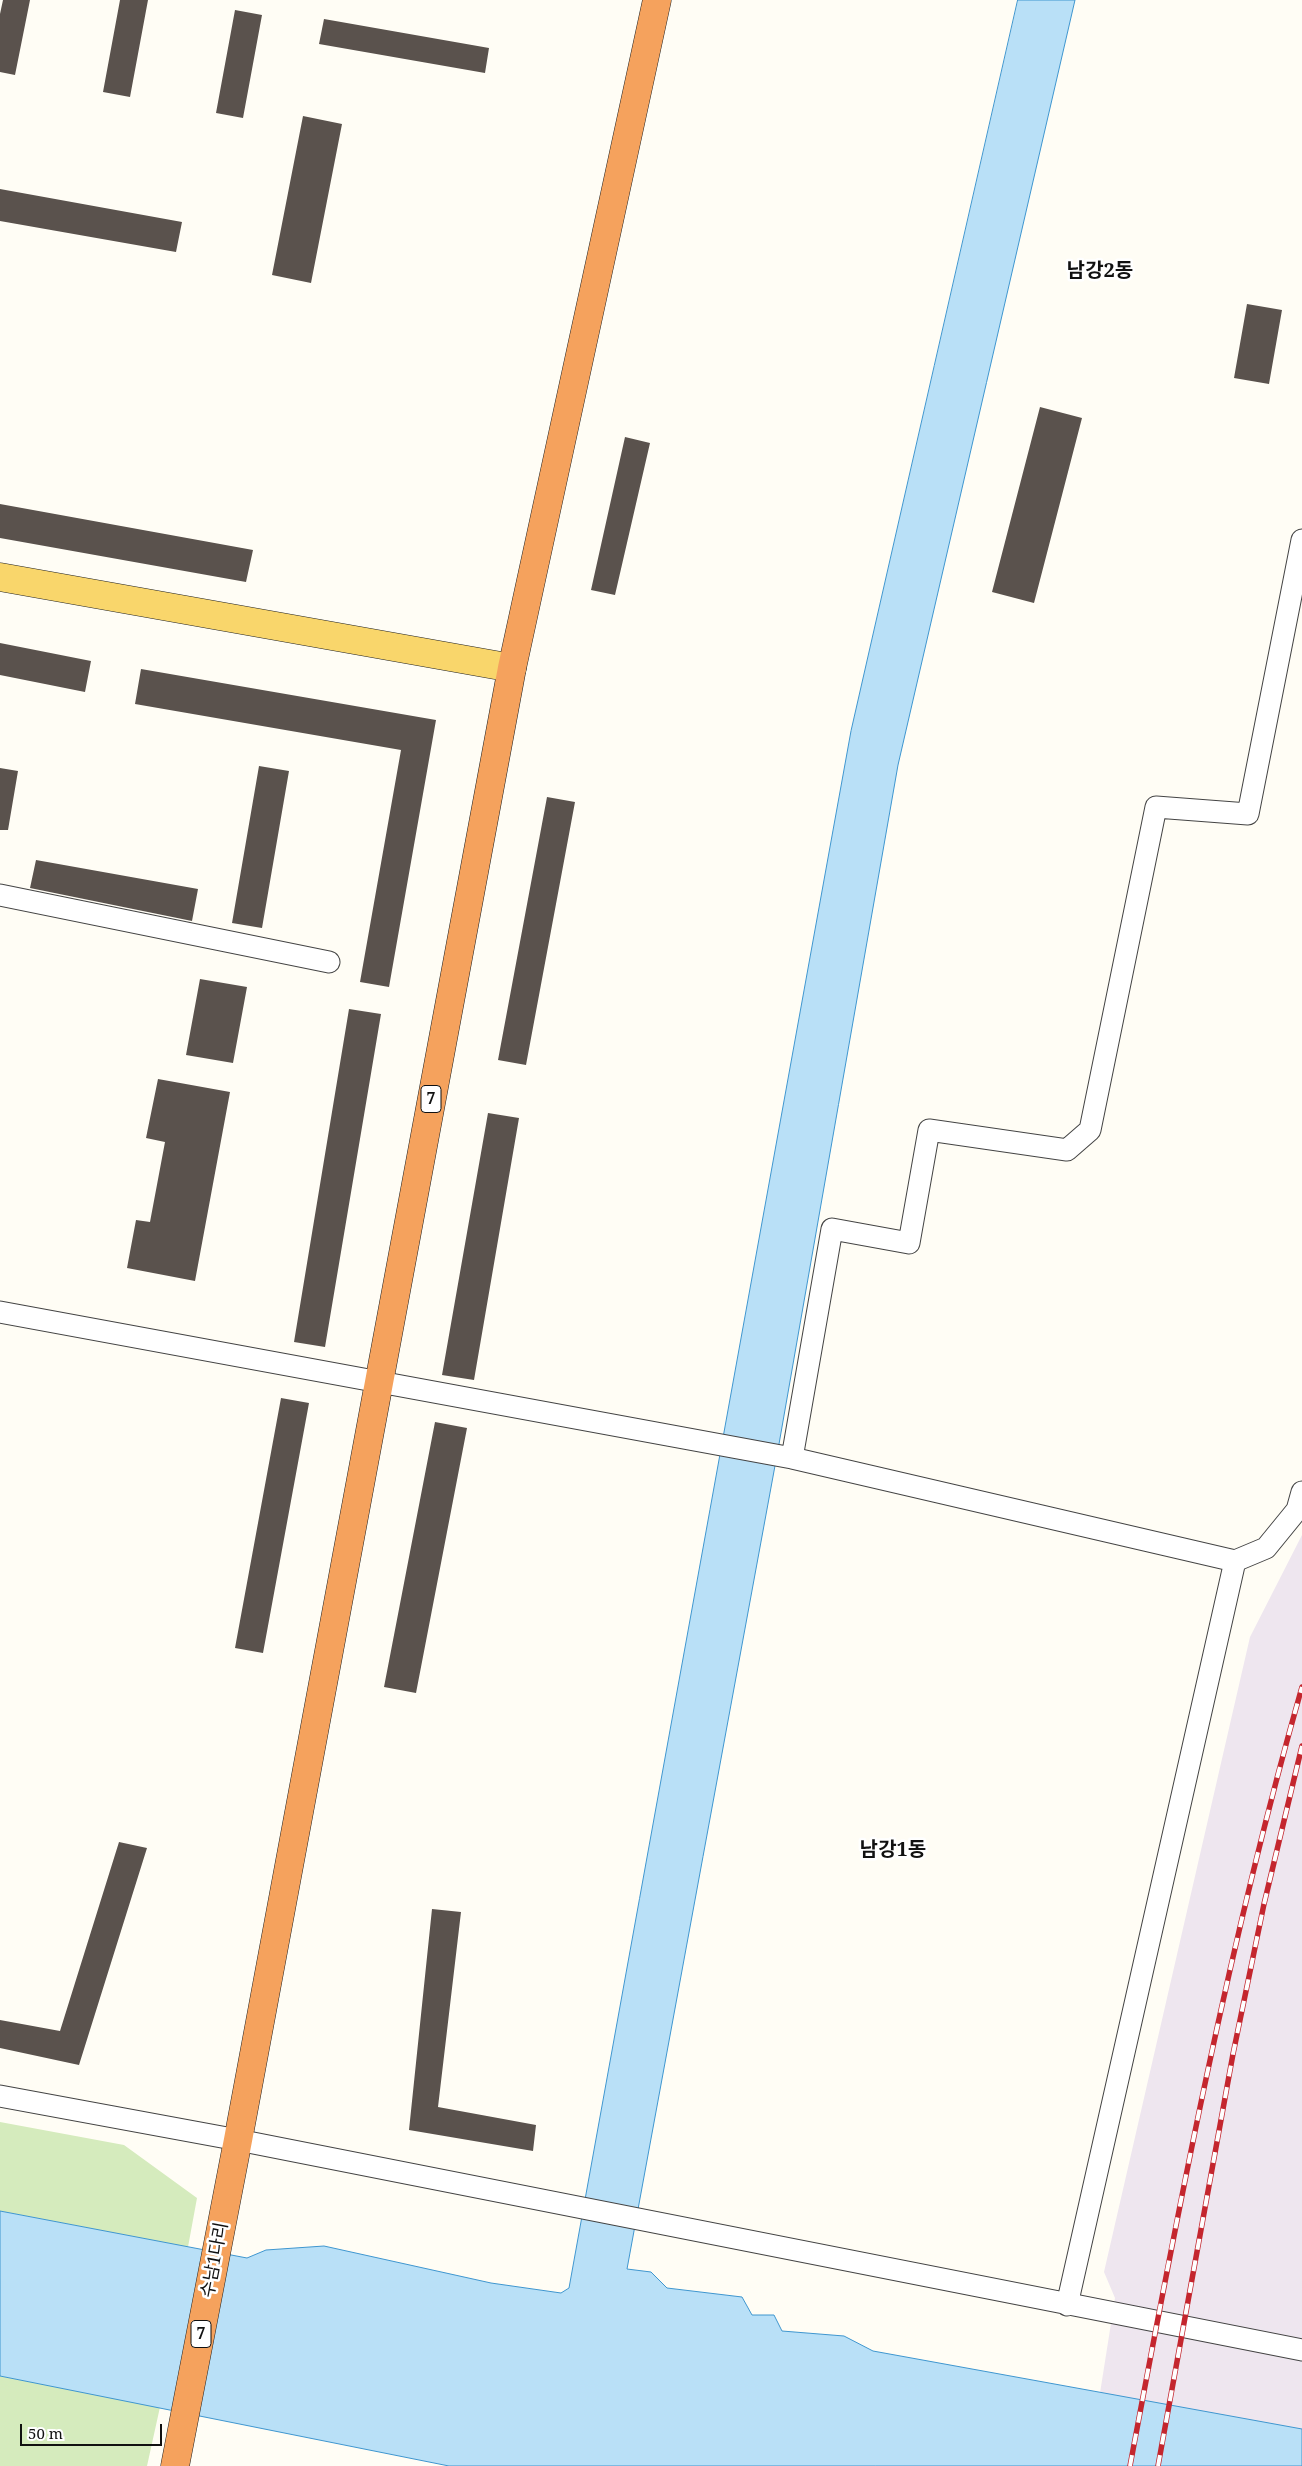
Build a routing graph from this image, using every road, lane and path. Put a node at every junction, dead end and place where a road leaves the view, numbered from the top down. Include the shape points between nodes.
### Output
1 (657, 0) edge
2 (1302, 540) edge
3 (0, 577) edge
4 (512, 668) junction
5 (0, 895) edge
6 (329, 962) dead end
7 (0, 1312) edge
8 (379, 1381) junction
9 (792, 1458) junction
10 (1302, 1492) edge
11 (1235, 1561) junction
12 (0, 2096) edge
13 (238, 2140) junction
14 (1067, 2305) junction
15 (1302, 2350) edge
16 (175, 2466) edge

1 - 4 highway, 7
2 - 9 street via 1248,814 1156,807 1090,1130 1067,1150 930,1130 909,1243 832,1229
3 - 4 main road
4 - 8 highway, 7
5 - 6 street
7 - 8 street
8 - 9 street
8 - 13 highway, 7
9 - 11 street
10 - 11 street via 1297,1510 1266,1548
11 - 14 street
12 - 13 street
13 - 14 street
13 - 16 highway, 수남1다리 / 7
14 - 15 street

